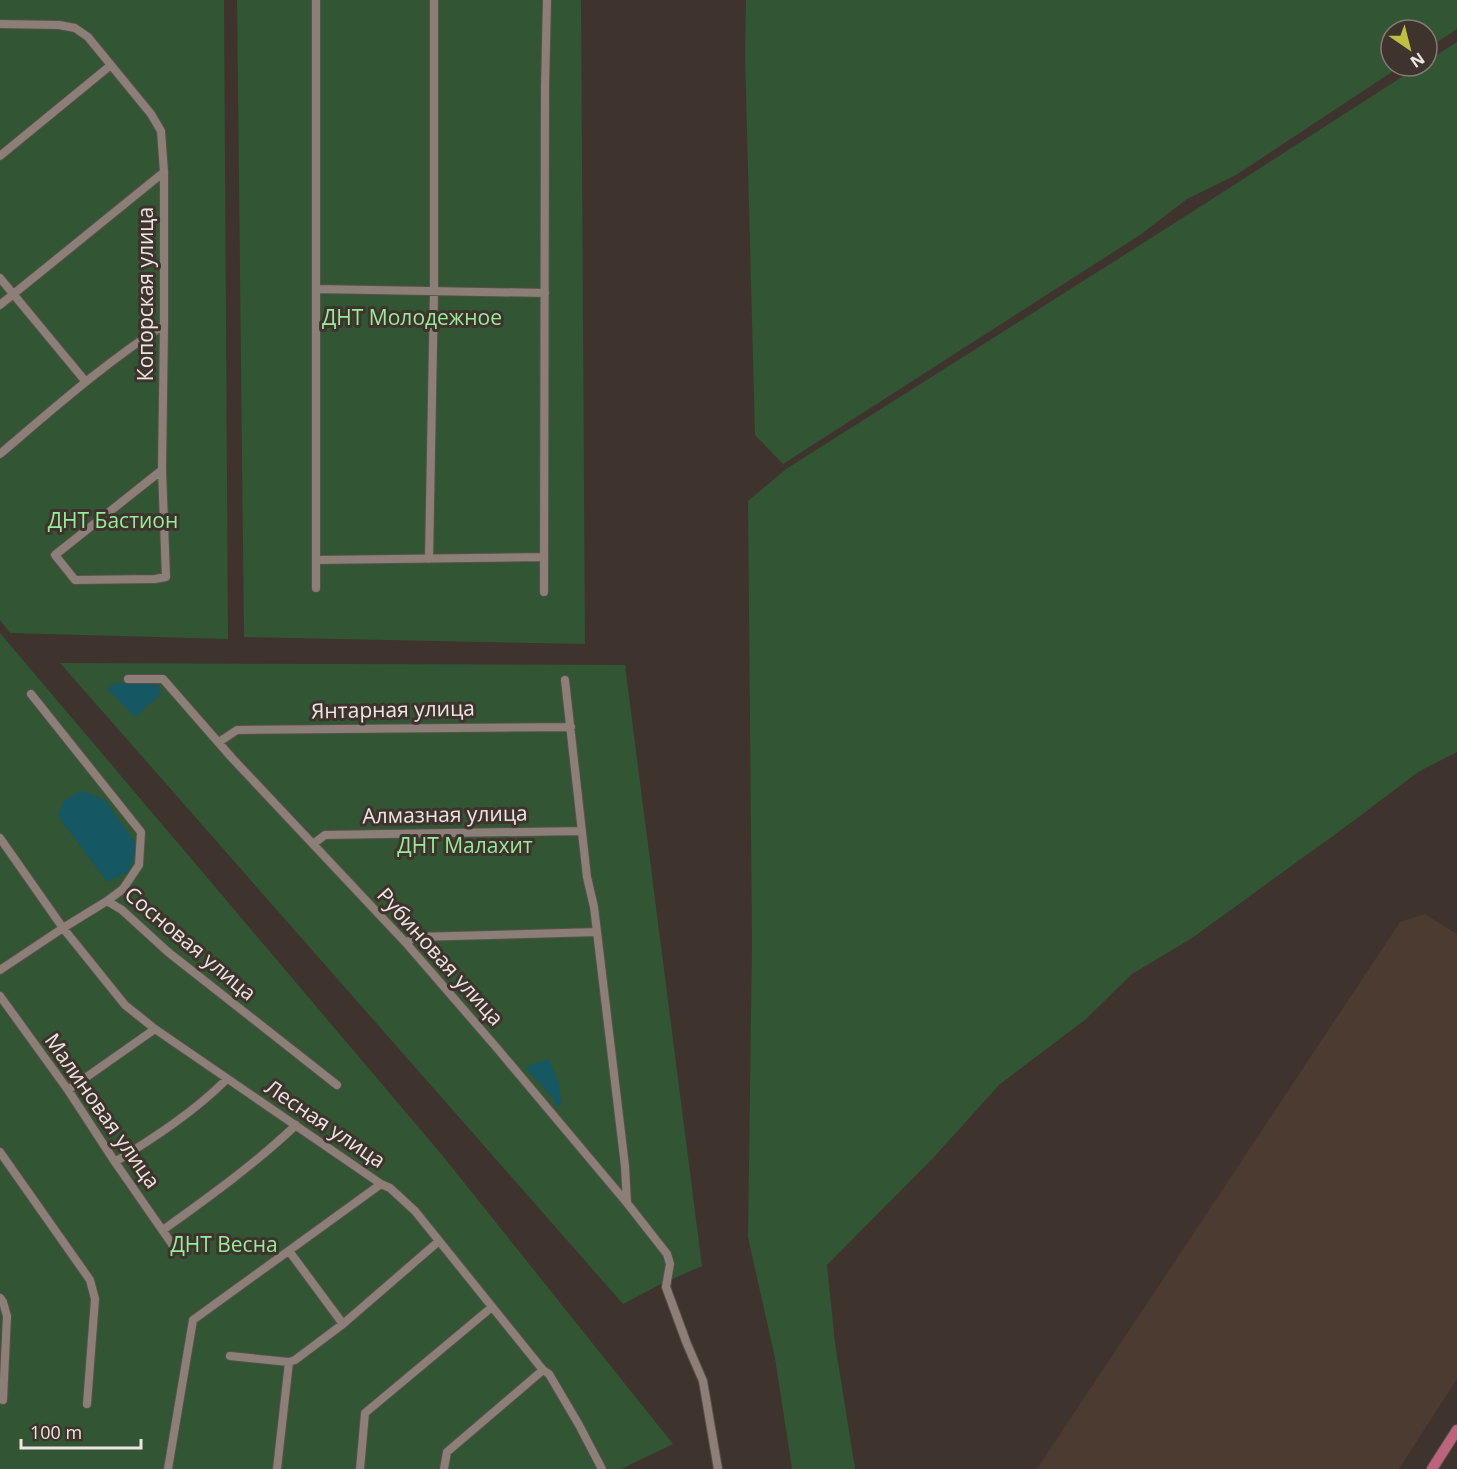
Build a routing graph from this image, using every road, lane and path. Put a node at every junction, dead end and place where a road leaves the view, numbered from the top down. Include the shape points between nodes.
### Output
1 (316, 0) edge
2 (434, 0) edge
3 (547, 0) edge
4 (0, 24) edge
5 (111, 65) junction
6 (0, 156) edge
7 (164, 172) junction
8 (0, 278) edge
9 (316, 289) junction
10 (434, 291) junction
11 (545, 293) junction
12 (13, 294) junction
13 (0, 305) edge
14 (164, 325) junction
15 (86, 382) junction
16 (0, 454) edge
17 (162, 470) junction
18 (544, 557) junction
19 (429, 559) junction
20 (316, 560) junction
21 (316, 588) dead end
22 (544, 592) dead end
23 (128, 679) dead end
24 (565, 680) dead end
25 (31, 694) dead end
26 (571, 727) junction
27 (219, 742) junction
28 (582, 831) junction
29 (0, 838) edge
30 (313, 844) junction
31 (107, 901) junction
32 (63, 928) junction
33 (597, 932) junction
34 (406, 943) junction
35 (0, 970) edge
36 (0, 996) edge
37 (155, 1029) junction
38 (227, 1078) junction
39 (337, 1085) dead end
40 (68, 1090) junction
41 (296, 1125) junction
42 (0, 1152) edge
43 (116, 1162) junction
44 (381, 1184) junction
45 (627, 1203) junction
46 (163, 1230) junction
47 (439, 1241) junction
48 (174, 1247) dead end
49 (289, 1251) junction
50 (0, 1298) edge
51 (492, 1307) junction
52 (343, 1324) junction
53 (230, 1356) dead end
54 (289, 1362) junction
55 (543, 1370) junction
56 (3, 1400) dead end
57 (87, 1404) dead end
58 (1457, 1430) edge
59 (599, 1468) edge
60 (168, 1469) edge
61 (277, 1469) edge
62 (360, 1469) edge
63 (444, 1469) edge
64 (718, 1469) edge
65 (1432, 1469) edge

1 - 9 street
2 - 10 street
3 - 11 street
4 - 5 street, Копорская улица via 75,28 88,37
5 - 6 street
5 - 7 street, Копорская улица via 161,130
7 - 12 street
7 - 14 street, Копорская улица
8 - 12 street
9 - 10 street
9 - 20 street
10 - 11 street
10 - 19 street
11 - 18 street
12 - 13 street
12 - 15 street
14 - 15 street
14 - 17 street, Копорская улица
15 - 16 street
17 - 17 street, Копорская улица via 166,577 75,580 55,555
18 - 19 street
18 - 22 street
19 - 20 street
20 - 21 street
23 - 27 street, Рубиновая улица via 163,679
24 - 26 street
25 - 31 street, Сосновая улица via 141,832 139,865 123,889
26 - 27 street, Янтарная улица via 237,730
26 - 28 street
27 - 30 street, Рубиновая улица
28 - 30 street, Алмазная улица via 325,835
28 - 33 street
29 - 32 street, Лесная улица
30 - 34 street, Рубиновая улица
31 - 32 street
31 - 39 street, Сосновая улица
32 - 35 street
32 - 37 street, Лесная улица via 125,1005
33 - 34 street via 415,937
33 - 45 street
34 - 45 street, Рубиновая улица
36 - 40 street, Малиновая улица
37 - 38 street, Лесная улица
37 - 40 street
38 - 41 street, Лесная улица
38 - 43 street via 189,1113
40 - 43 street, Малиновая улица
41 - 44 street, Лесная улица
41 - 46 street via 242,1173
42 - 57 street via 90,1280 95,1299
43 - 46 street, Малиновая улица
44 - 47 street, Лесная улица via 415,1211
44 - 49 street
45 - 64 street, Рубиновая улица via 667,1254 670,1264 666,1287 703,1381
46 - 48 street, Малиновая улица
47 - 51 street, Лесная улица
47 - 52 street
49 - 52 street
49 - 60 street via 193,1320
50 - 56 street via 7,1316
51 - 55 street, Лесная улица
51 - 62 street via 365,1413
52 - 54 street
53 - 54 street
54 - 61 street
55 - 59 street, Лесная улица via 579,1425
55 - 63 street via 447,1452
58 - 65 main road

